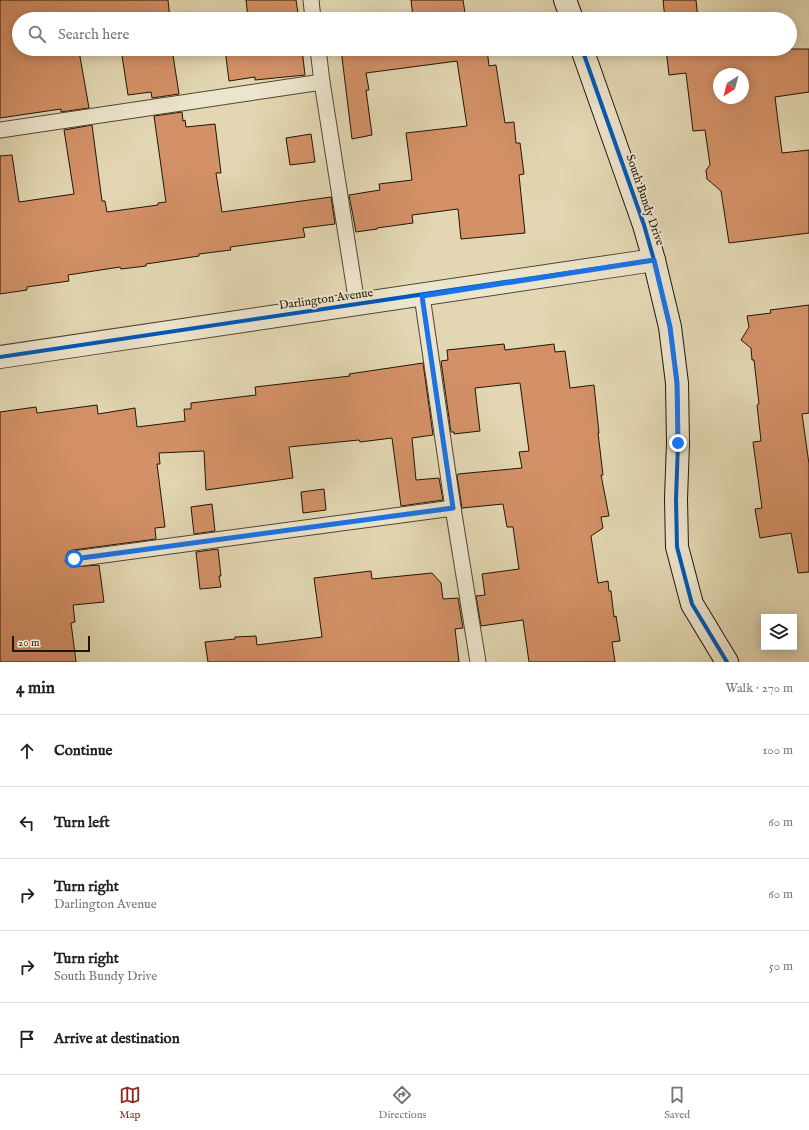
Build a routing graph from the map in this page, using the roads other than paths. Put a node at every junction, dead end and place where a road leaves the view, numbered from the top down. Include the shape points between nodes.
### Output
1 (311, 0) edge
2 (565, 0) edge
3 (313, 12) edge
4 (569, 12) edge
5 (319, 56) edge
6 (584, 56) edge
7 (322, 82) junction
8 (0, 130) edge
9 (654, 260) junction
10 (422, 296) junction
11 (357, 304) junction
12 (0, 357) edge
13 (453, 508) junction
14 (74, 559) dead end
15 (478, 662) edge
16 (727, 662) edge

1 - 3 lane
2 - 4 street
5 - 7 lane
6 - 9 street, South Bundy Drive
7 - 8 lane
7 - 11 lane
9 - 10 street, Darlington Avenue
9 - 16 street, South Bundy Drive via 670,327 677,383 677,547 692,604
10 - 11 street, Darlington Avenue
10 - 13 lane
11 - 12 street, Darlington Avenue
13 - 14 lane
13 - 15 lane

